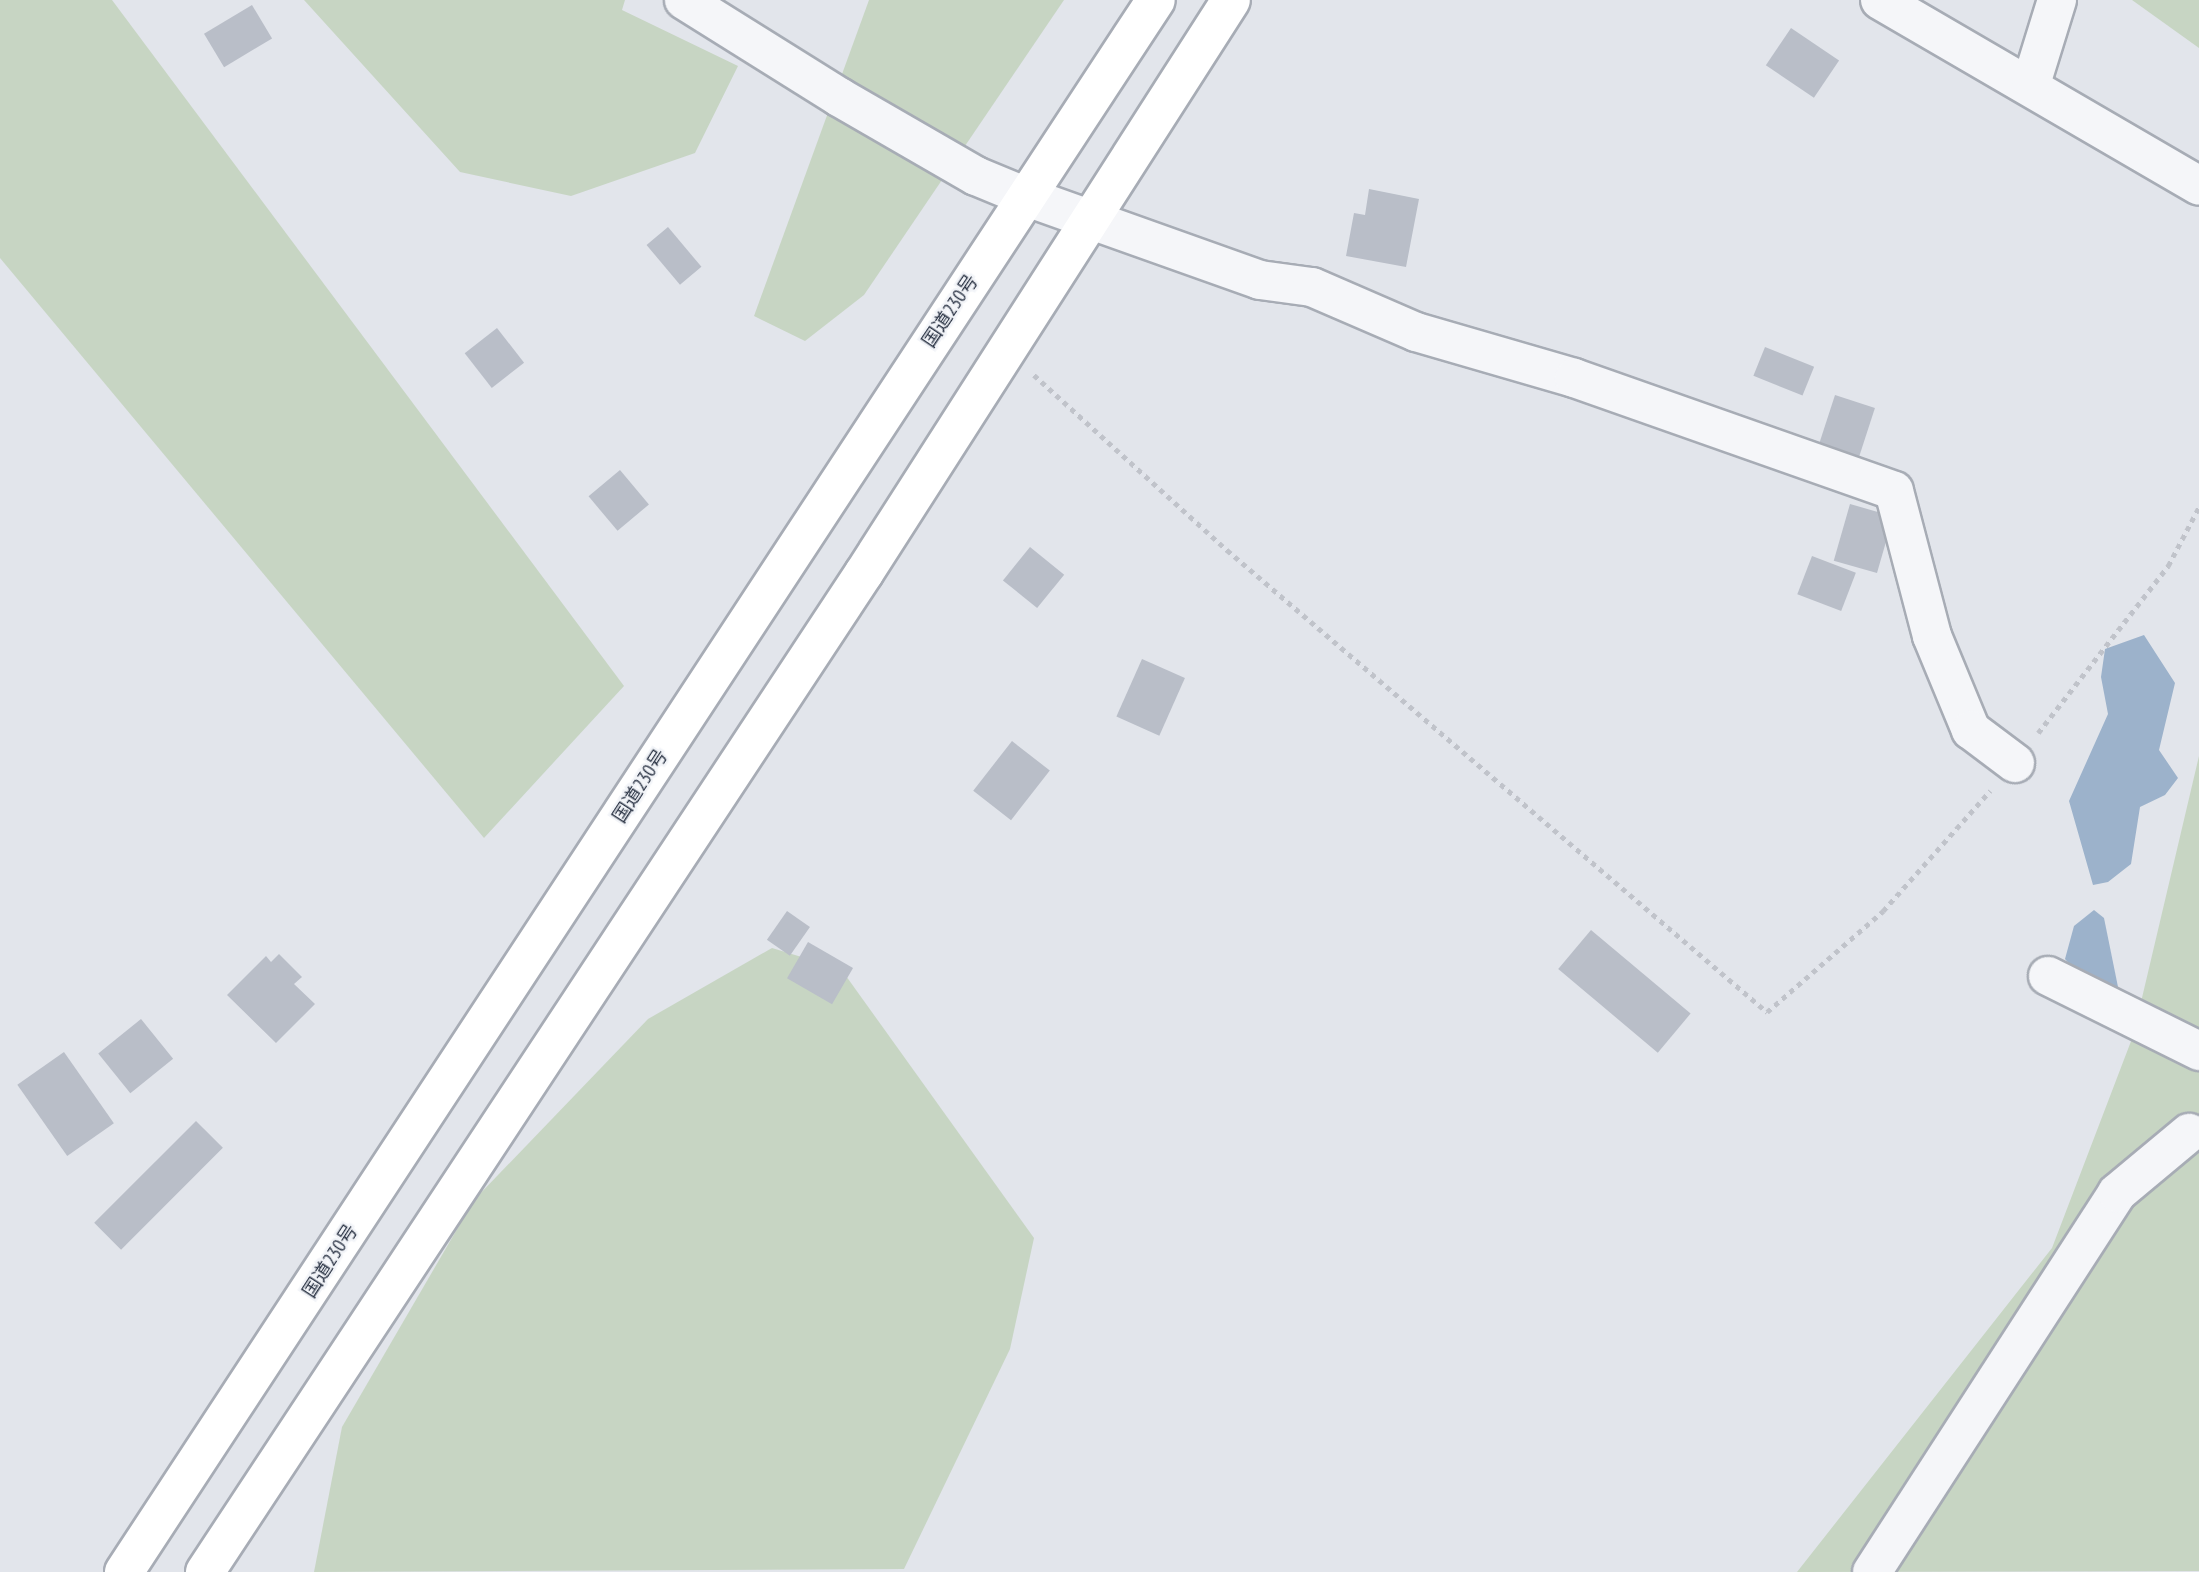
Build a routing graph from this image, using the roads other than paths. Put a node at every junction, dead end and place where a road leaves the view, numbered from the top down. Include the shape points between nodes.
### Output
1 (684, 0) edge
2 (1156, 0) edge
3 (1231, 0) edge
4 (1880, 0) edge
5 (2057, 0) edge
6 (2031, 84) junction
7 (2198, 183) edge
8 (1027, 197) junction
9 (1087, 218) junction
10 (2015, 762) road end
11 (2048, 976) dead end
12 (2199, 1051) edge
13 (2196, 1127) edge
14 (124, 1572) edge
15 (205, 1572) edge
16 (1872, 1572) edge

1 - 8 street via 976,176
2 - 8 highway, 国道230号
3 - 9 highway
4 - 6 street
5 - 6 street
6 - 7 street
8 - 9 street
8 - 14 highway, 国道230号
9 - 10 street via 1260,280 1312,287 1416,332 1574,378 1894,491 1928,624 1971,730
9 - 15 highway via 857,585
11 - 12 street
13 - 16 street via 2117,1193

